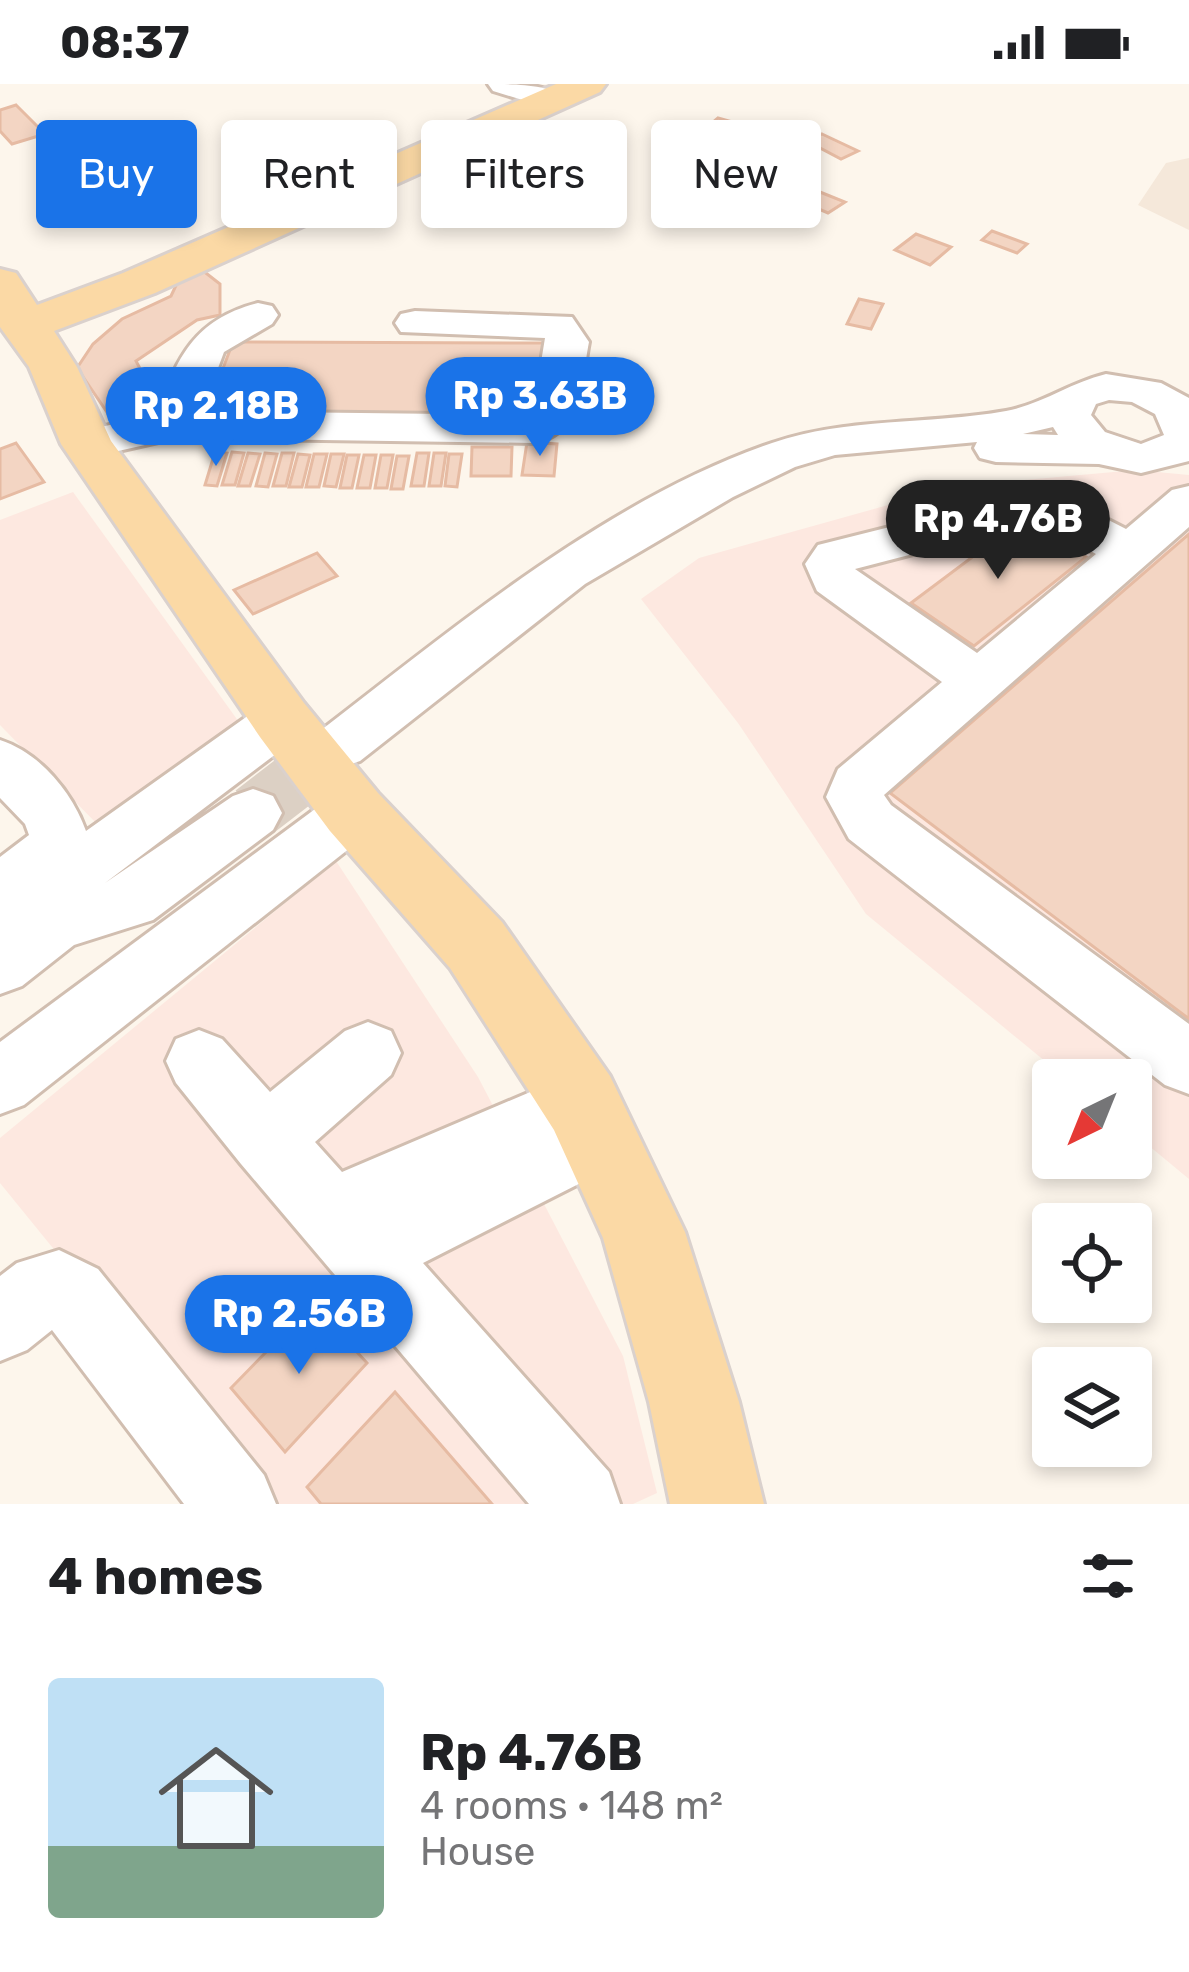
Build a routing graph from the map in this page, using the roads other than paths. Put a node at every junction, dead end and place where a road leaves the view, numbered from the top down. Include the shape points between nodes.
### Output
1 (505, 84) edge
2 (570, 92) edge
3 (258, 315) dead end
4 (18, 321) edge
5 (416, 323) dead end
6 (1071, 404) junction
7 (176, 424) junction
8 (87, 443) junction
9 (1184, 443) edge
10 (1104, 450) junction
11 (675, 506) junction
12 (1130, 551) junction
13 (978, 680) junction
14 (283, 720) junction
15 (0, 762) edge
16 (347, 779) junction
17 (253, 813) tunnel mouth
18 (0, 891) edge
19 (132, 901) junction
20 (0, 926) edge
21 (0, 966) edge
22 (0, 1049) edge
23 (368, 1053) dead end
24 (199, 1061) dead end
25 (1189, 1063) edge
26 (0, 1082) edge
27 (591, 1120) junction
28 (265, 1140) junction
29 (351, 1232) junction
30 (0, 1322) edge
31 (580, 1501) dead end
32 (235, 1504) edge
33 (717, 1504) edge

1 - 2 street
2 - 4 main road via 139,284 78,332
3 - 7 street via 208,339
4 - 8 main road
5 - 7 street via 558,326 568,342 553,418 535,429
6 - 9 street via 1090,390 1123,387
6 - 10 street via 1072,426
6 - 11 street via 1000,428 899,431 805,448
7 - 8 street
8 - 14 main road
9 - 10 street via 1151,458
9 - 12 street
10 - 11 street via 895,454
11 - 16 street via 557,575
12 - 13 street
12 - 13 street via 1068,519 1025,509 829,564 834,579
13 - 25 street via 858,785 859,810
14 - 16 main road
14 - 20 street
15 - 18 street via 50,812 58,836 49,854
16 - 26 street
16 - 27 main road via 476,946
17 - 19 street
19 - 21 street via 55,924
19 - 22 street via 95,974
23 - 28 street
24 - 28 street
27 - 29 street
27 - 33 main road via 644,1232
28 - 29 street
29 - 31 street
30 - 32 street via 43,1289 72,1295

